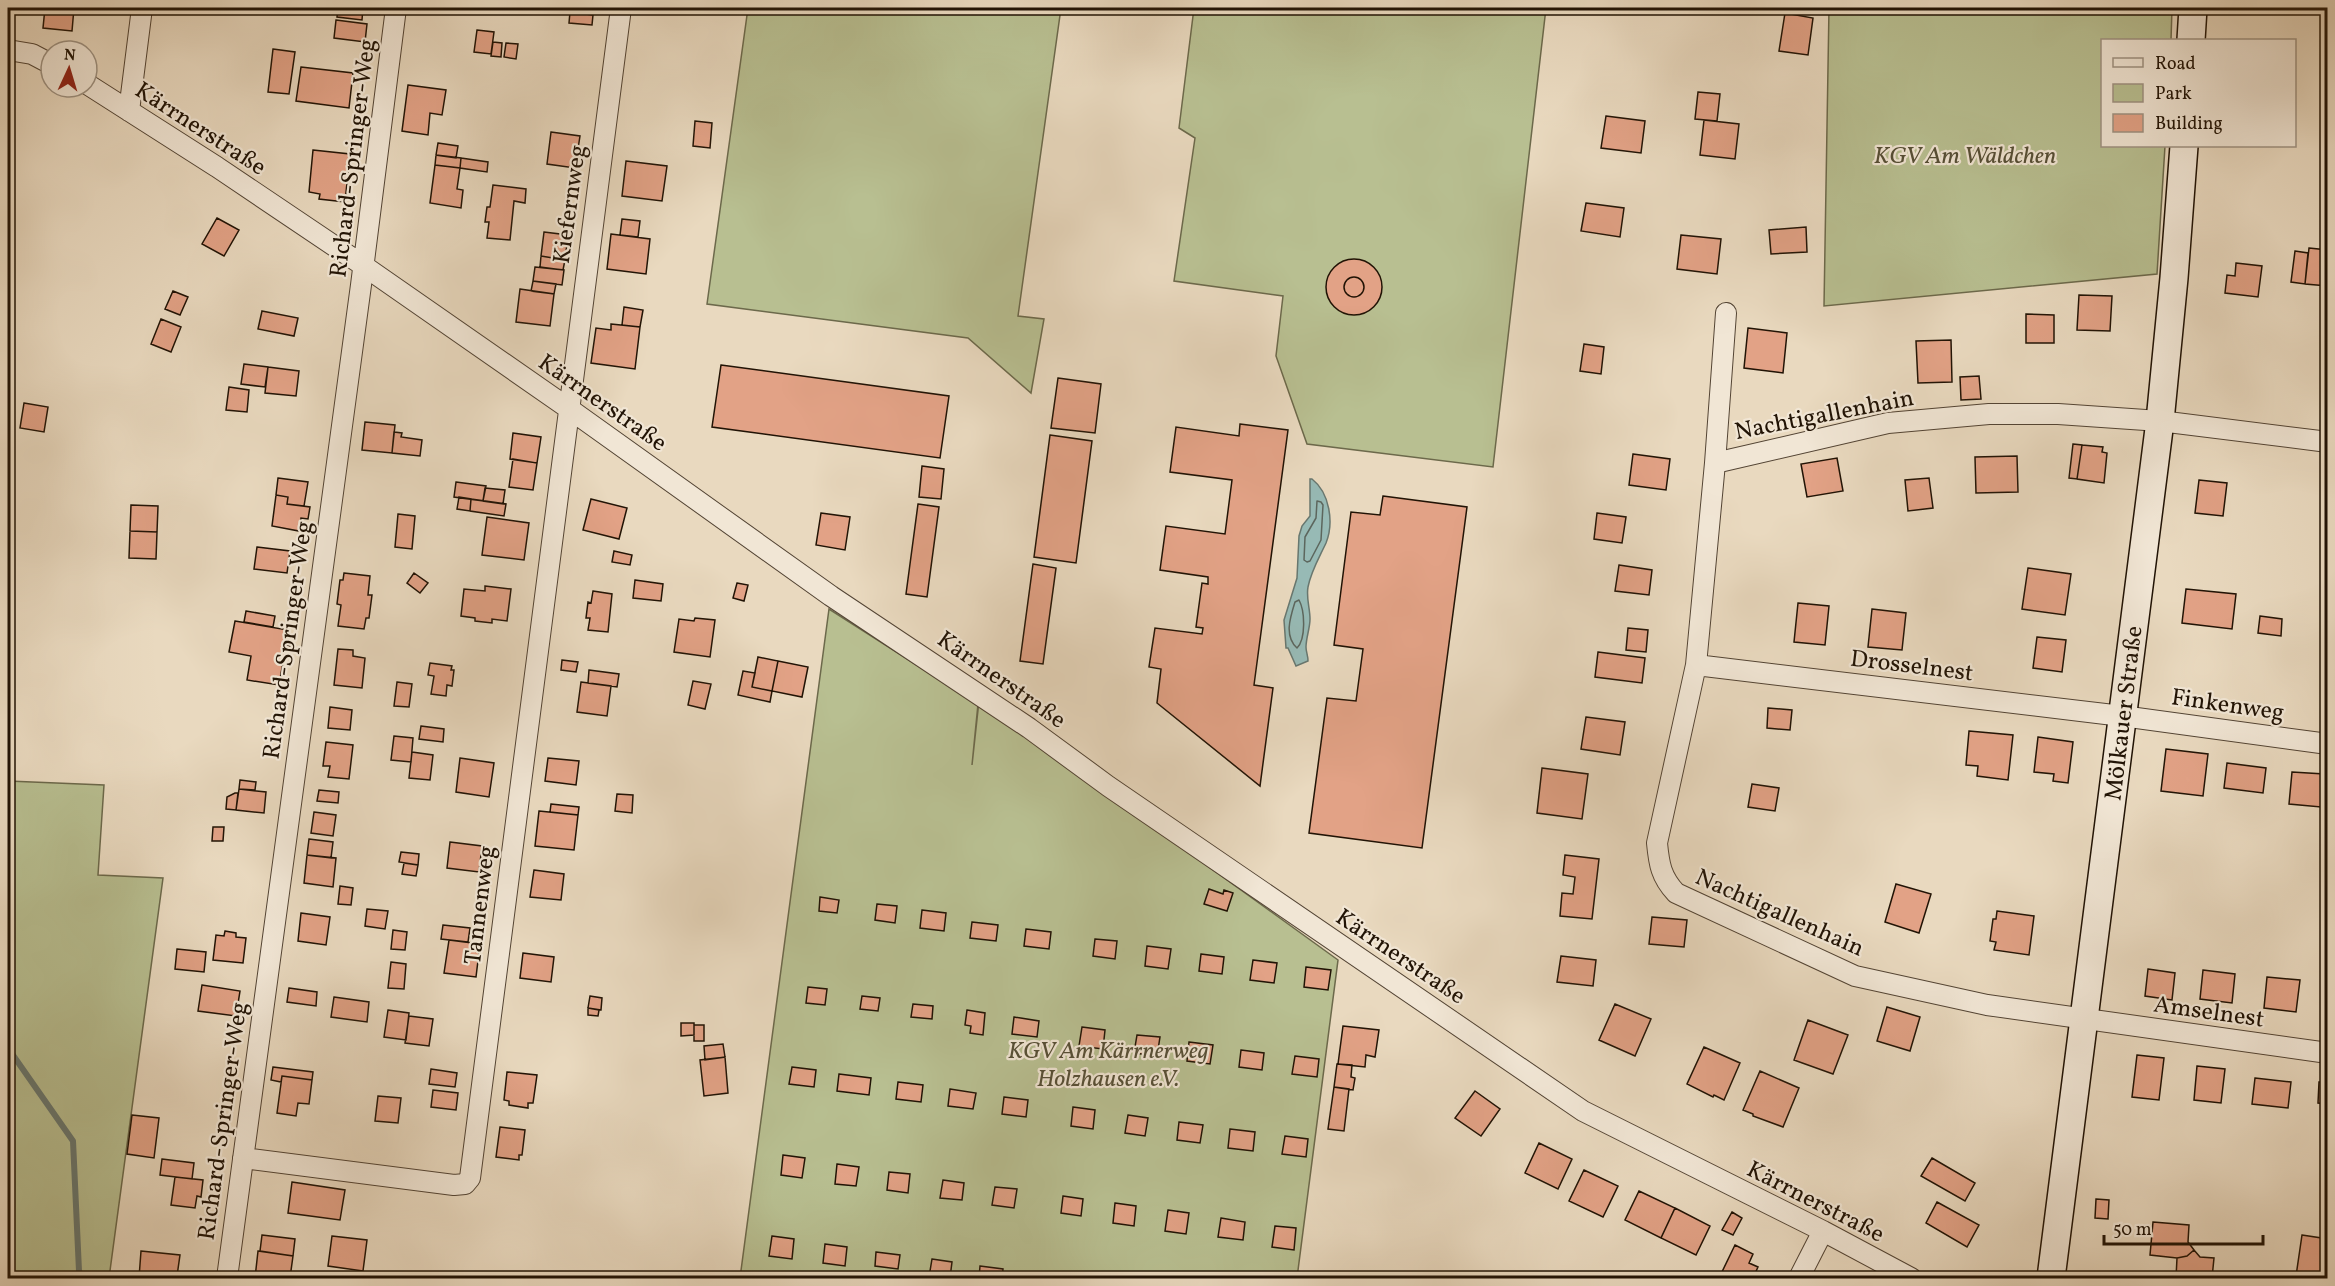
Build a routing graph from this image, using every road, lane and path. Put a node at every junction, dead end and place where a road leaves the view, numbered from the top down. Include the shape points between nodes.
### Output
1 (142, 8) edge
2 (396, 8) edge
3 (621, 8) edge
4 (2193, 8) edge
5 (2191, 39) edge
6 (8, 50) edge
7 (39, 58) edge
8 (99, 92) edge
9 (129, 111) junction
10 (2184, 147) edge
11 (364, 266) junction
12 (1726, 313) dead end
13 (568, 408) junction
14 (2160, 421) junction
15 (2328, 442) edge
16 (1715, 463) junction
17 (1696, 665) junction
18 (2122, 716) junction
19 (2328, 744) edge
20 (2084, 1019) junction
21 (2328, 1053) edge
22 (243, 1158) junction
23 (1823, 1232) junction
24 (227, 1278) edge
25 (1799, 1278) edge
26 (1911, 1278) edge
27 (2051, 1278) edge

1 - 9 street
2 - 11 street, Richard-Springer-Weg
3 - 13 street, Kiefernweg
4 - 5 street
6 - 7 street
8 - 9 street, Kärrnerstraße
9 - 11 street, Kärrnerstraße
10 - 14 street, Mölkauer Straße
11 - 13 street, Kärrnerstraße
11 - 22 street, Richard-Springer-Weg
12 - 16 street, Nachtigallenhain
13 - 22 street, Tannenweg via 470,1178 465,1184 454,1185
13 - 23 street, Kärrnerstraße via 831,596 1020,721 1108,786 1583,1111
14 - 15 street, Nachtigallenhain
14 - 16 street, Nachtigallenhain via 1989,414 1899,422
14 - 18 street, Mölkauer Straße
16 - 17 street, Nachtigallenhain
17 - 18 street, Drosselnest
17 - 20 street, Nachtigallenhain via 1657,843 1664,880 1676,893 1855,976 1987,1005
18 - 19 street, Finkenweg
18 - 20 street, Mölkauer Straße
20 - 21 street, Amselnest
20 - 27 street, Mölkauer Straße
22 - 24 street, Richard-Springer-Weg
23 - 25 street
23 - 26 street, Kärrnerstraße

